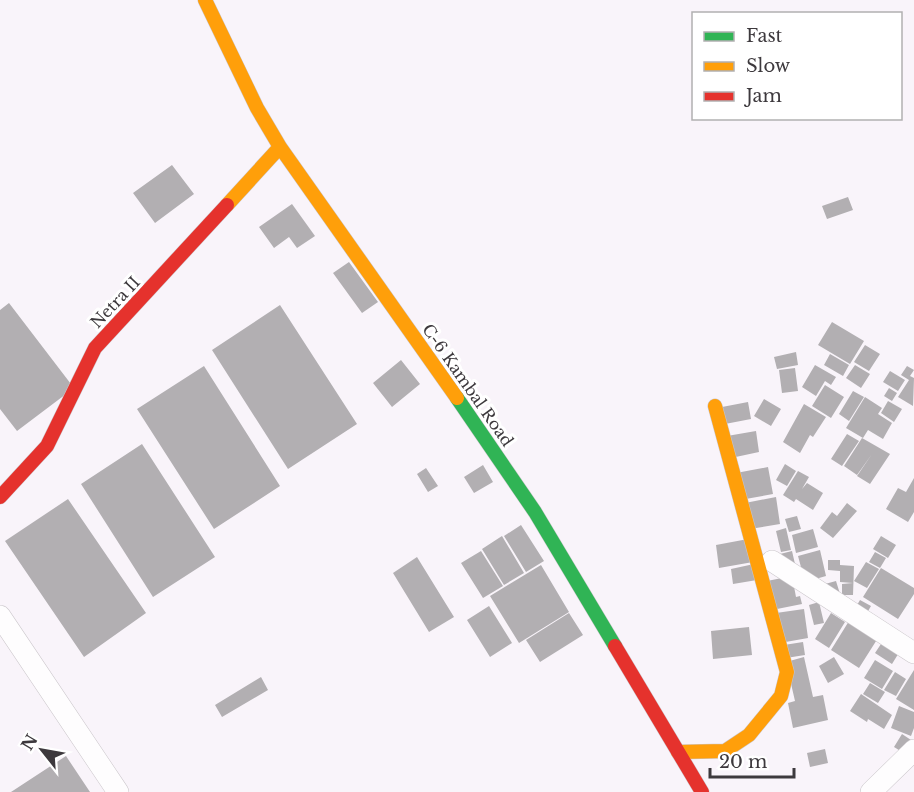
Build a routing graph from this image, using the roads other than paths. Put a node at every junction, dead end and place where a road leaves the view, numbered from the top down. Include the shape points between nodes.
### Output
1 (205, 0) edge
2 (280, 147) junction
3 (715, 406) dead end
4 (0, 497) edge
5 (772, 561) dead end
6 (0, 616) edge
7 (914, 653) edge
8 (914, 750) edge
9 (678, 752) junction
10 (118, 792) edge
11 (702, 792) edge
12 (871, 792) edge

1 - 2 street, C-6 Kambal Road
2 - 4 street, Netra II via 95,348 47,446
2 - 9 street, C-6 Kambal Road via 535,513
3 - 9 street via 787,672 781,696 749,735 724,751
5 - 7 street
6 - 10 street
8 - 12 street
9 - 11 street, C-6 Kambal Road

